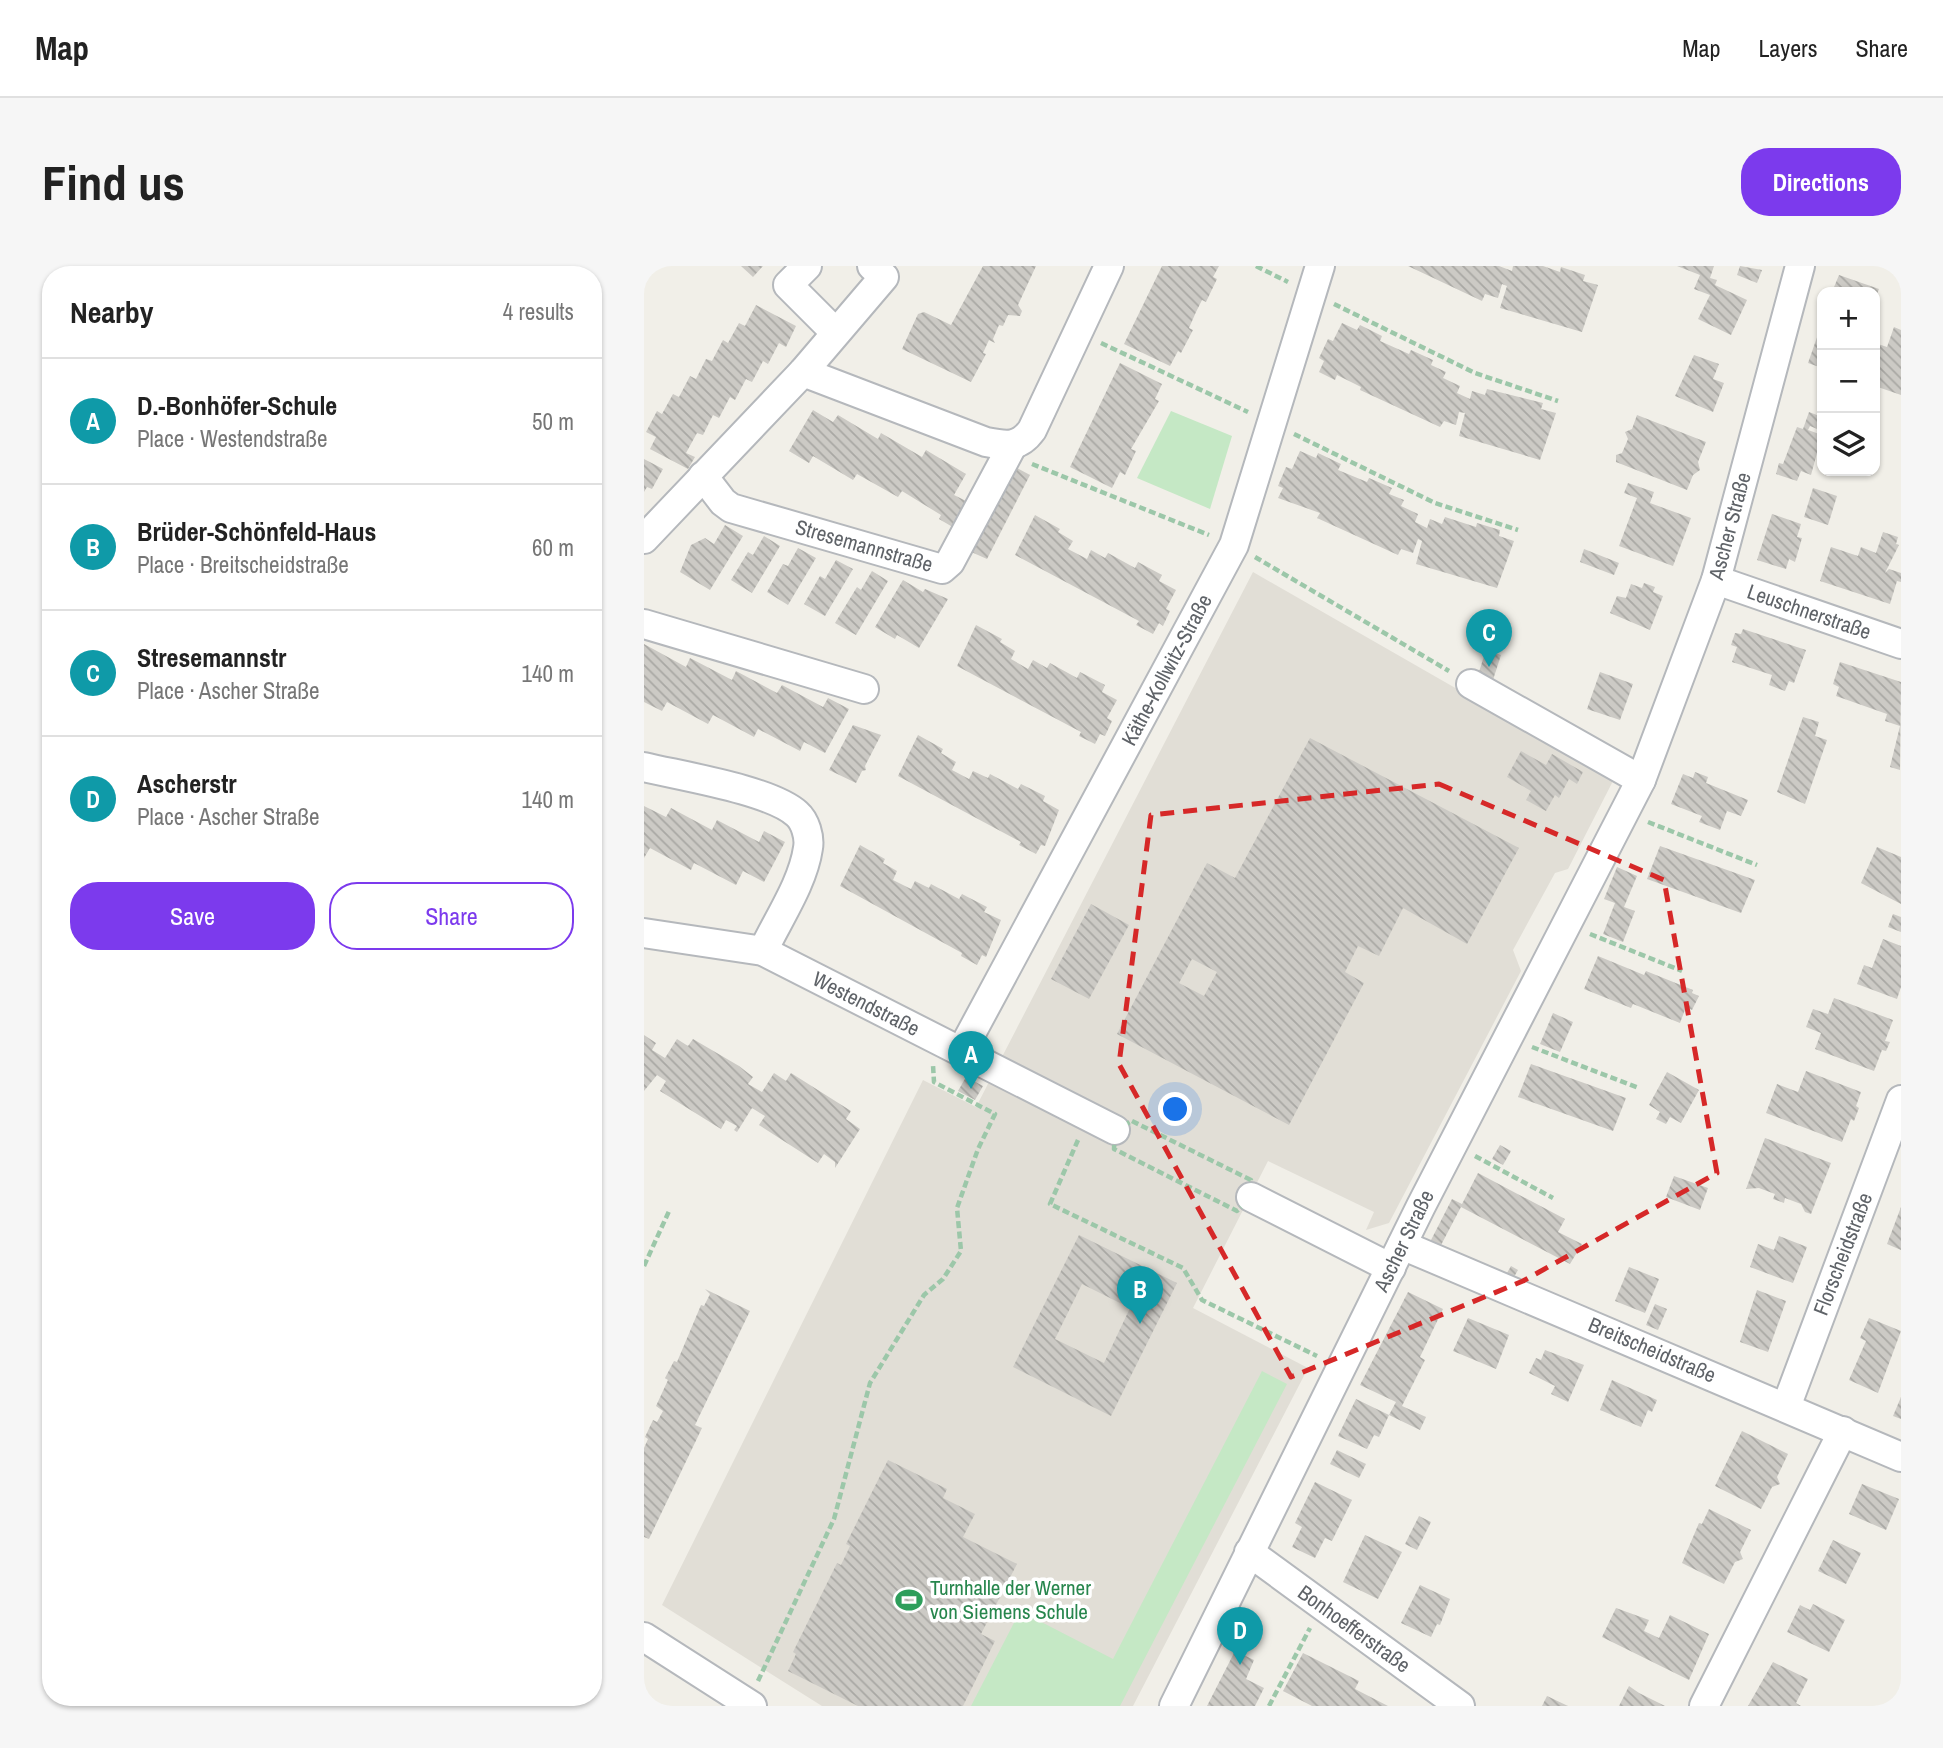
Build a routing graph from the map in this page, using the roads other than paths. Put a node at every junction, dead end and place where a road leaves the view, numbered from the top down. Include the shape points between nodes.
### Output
1 (807, 266) edge
2 (872, 266) edge
3 (1109, 266) edge
4 (1320, 266) edge
5 (1800, 266) edge
6 (835, 331) junction
7 (803, 372) junction
8 (1012, 446) junction
9 (703, 477) junction
10 (644, 539) edge
11 (1716, 580) junction
12 (644, 624) edge
13 (1901, 644) edge
14 (1471, 684) road end
15 (864, 689) dead end
16 (644, 767) edge
17 (1641, 780) junction
18 (644, 933) edge
19 (763, 951) junction
20 (949, 1047) junction
21 (1901, 1100) edge
22 (1115, 1130) road end
23 (1251, 1198) road end
24 (1396, 1256) junction
25 (1786, 1407) junction
26 (1843, 1432) junction
27 (1901, 1457) edge
28 (1250, 1552) junction
29 (644, 1637) edge
30 (750, 1705) edge
31 (1174, 1706) edge
32 (1460, 1706) edge
33 (1704, 1706) edge

1 - 6 street via 788,285
2 - 6 street via 884,277
3 - 8 street, Stresemannstraße via 1032,430 1023,442
4 - 20 street, Käthe-Kollwitz-Straße via 1234,545
5 - 11 street, Ascher Straße
6 - 7 street
7 - 8 street via 986,442
7 - 9 street
8 - 9 street, Stresemannstraße via 942,569 731,508
9 - 10 street
11 - 13 street, Leuschnerstraße
11 - 17 street, Ascher Straße
12 - 15 street
14 - 17 street
16 - 19 street via 772,799 799,815 809,845 805,862
17 - 24 street, Ascher Straße
18 - 19 street, Westendstraße
19 - 20 street, Westendstraße
20 - 22 street, Westendstraße
21 - 25 street, Florscheidstraße
23 - 24 street, Breitscheidstraße
24 - 25 street, Breitscheidstraße
24 - 28 street, Ascher Straße
25 - 26 street, Breitscheidstraße
26 - 27 street, Breitscheidstraße
26 - 33 street
28 - 31 street, Ascher Straße
28 - 32 street, Bonhoefferstraße
29 - 30 street

